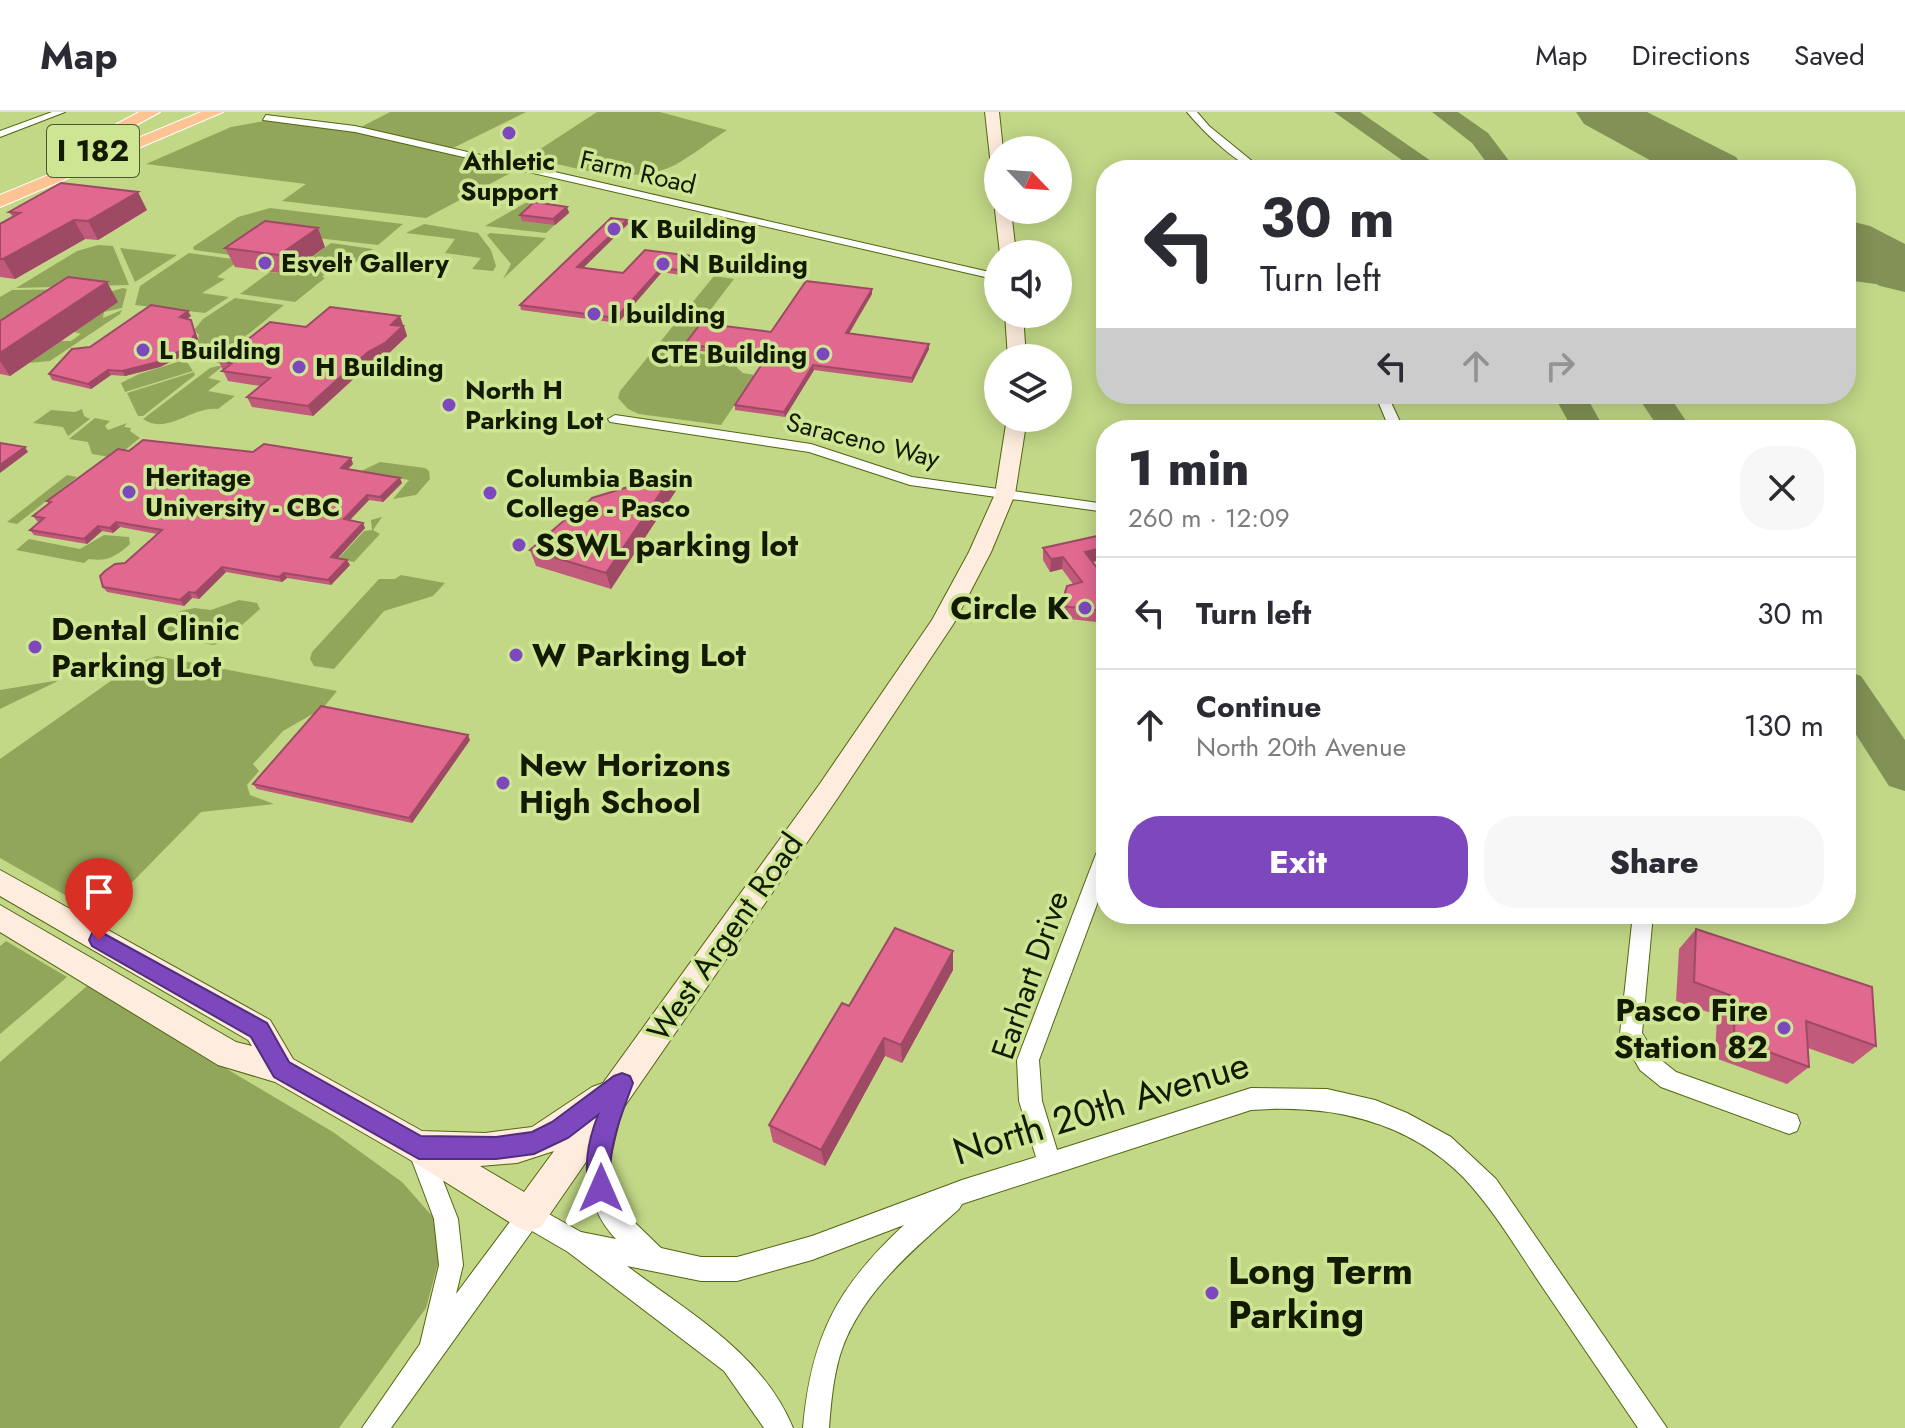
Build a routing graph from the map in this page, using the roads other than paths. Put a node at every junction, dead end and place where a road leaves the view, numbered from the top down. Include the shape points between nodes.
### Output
1 (60, 112) edge
2 (152, 112) edge
3 (186, 112) edge
4 (215, 112) edge
5 (992, 112) edge
6 (1192, 112) edge
7 (266, 118) dead end
8 (170, 120) edge
9 (10, 121) dead end
10 (27, 126) junction
11 (0, 134) edge
12 (995, 136) edge
13 (1246, 160) edge
14 (0, 189) edge
15 (0, 205) edge
16 (984, 274) edge
17 (615, 419) dead end
18 (1015, 432) edge
19 (1005, 494) junction
20 (1096, 507) edge
21 (1096, 880) edge
22 (0, 882) edge
23 (0, 917) edge
24 (1642, 924) edge
25 (282, 1069) junction
26 (622, 1083) junction
27 (1789, 1123) dead end
28 (419, 1147) junction
29 (1051, 1164) junction
30 (962, 1192) junction
31 (529, 1215) junction
32 (577, 1243) junction
33 (657, 1258) junction
34 (429, 1352) junction
35 (375, 1428) edge
36 (780, 1428) edge
37 (816, 1428) edge
38 (1654, 1428) edge

1 - 10 street
2 - 8 highway via 84,145
3 - 14 highway, I 182
4 - 8 highway, I 182
5 - 12 main road
6 - 13 street
7 - 16 street, Farm Road via 355,129
8 - 15 highway via 168,134
9 - 10 street
10 - 11 street
17 - 19 street, Saraceno Way via 811,448 910,481
18 - 19 main road, West Argent Road
19 - 20 street, Saraceno Way
19 - 26 main road, West Argent Road via 942,623
21 - 29 street, Earhart Drive via 1028,1060 1031,1114
22 - 25 main road via 259,1030
23 - 25 main road via 229,1055
24 - 27 street via 1631,1034 1648,1063 1669,1080
25 - 28 main road
26 - 28 main road via 534,1143
26 - 31 main road, West Argent Road
26 - 33 street via 598,1161 601,1188 610,1217
28 - 31 main road
28 - 34 street via 446,1219 451,1265
29 - 30 street, North 20th Avenue
29 - 38 street, North 20th Avenue via 1251,1099 1284,1095 1361,1105 1443,1146 1473,1174 1506,1211
30 - 33 street, North 20th Avenue via 737,1269 701,1269
30 - 37 street via 894,1249 855,1295 826,1357
31 - 32 street, North 20th Avenue
31 - 34 street, West Argent Road
32 - 33 street, North 20th Avenue
32 - 36 street, North 20th Avenue via 733,1362
34 - 35 street, West Argent Road

